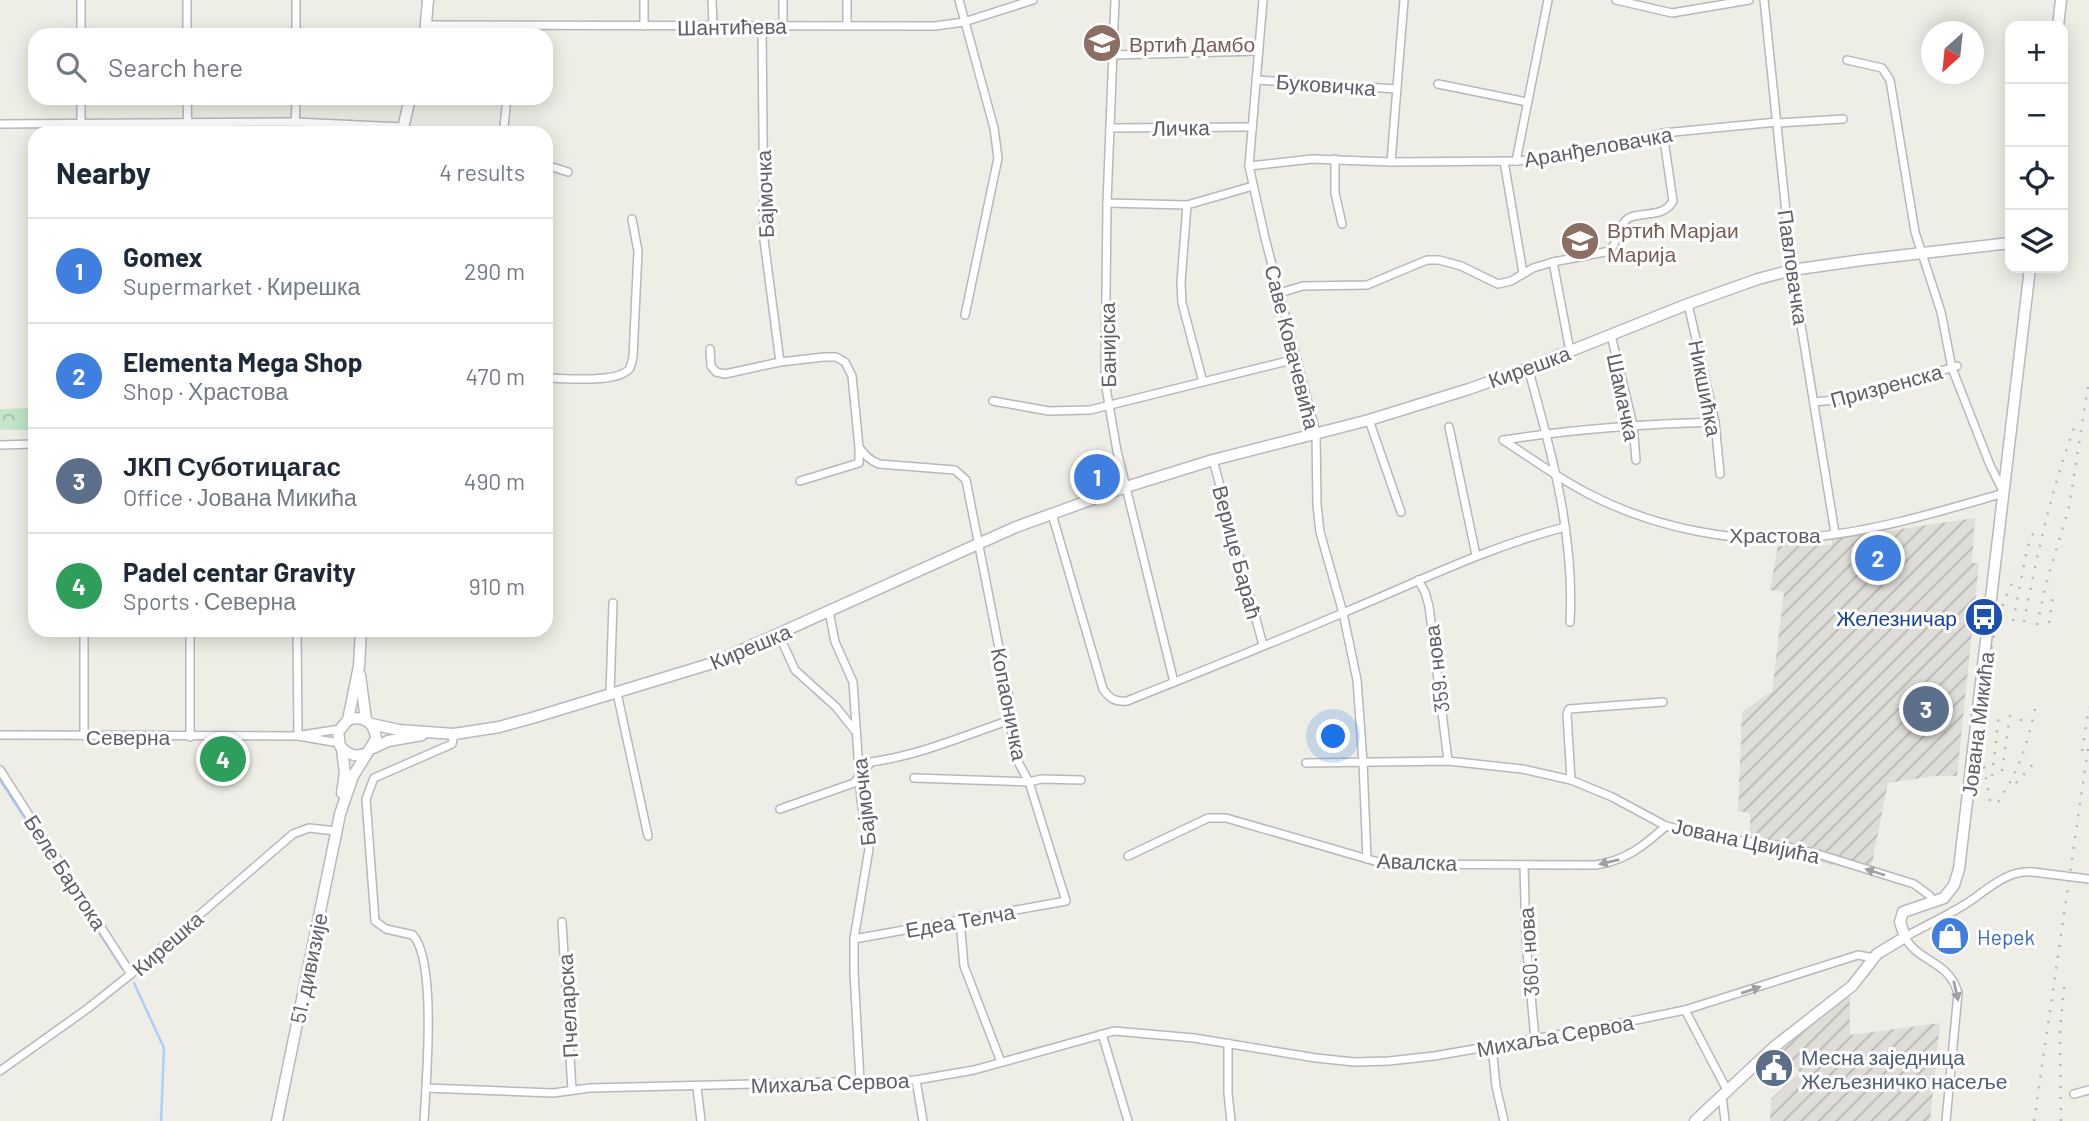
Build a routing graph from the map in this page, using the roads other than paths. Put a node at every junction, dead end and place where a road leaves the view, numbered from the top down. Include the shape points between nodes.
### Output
1 (81, 0) edge
2 (187, 0) edge
3 (296, 0) edge
4 (428, 0) edge
5 (644, 0) edge
6 (712, 0) edge
7 (783, 0) edge
8 (847, 0) edge
9 (958, 0) edge
10 (1033, 0) edge
11 (1115, 0) edge
12 (1263, 0) edge
13 (1404, 0) edge
14 (1548, 0) edge
15 (1616, 0) edge
16 (1657, 0) edge
17 (1749, 0) edge
18 (1765, 0) edge
19 (2061, 0) edge
20 (1658, 10) junction
21 (2059, 21) edge
22 (964, 22) junction
23 (783, 25) junction
24 (848, 25) junction
25 (515, 26) joint
26 (644, 26) junction
27 (713, 26) junction
28 (762, 26) junction
29 (81, 28) edge
30 (187, 28) edge
31 (296, 28) edge
32 (426, 28) edge
33 (470, 28) edge
34 (1258, 51) junction
35 (1113, 55) junction
36 (1847, 60) dead end
37 (1256, 80) junction
38 (1438, 84) dead end
39 (1396, 89) junction
40 (1527, 102) junction
41 (81, 105) edge
42 (187, 105) edge
43 (296, 105) edge
44 (408, 105) edge
45 (506, 105) edge
46 (1843, 120) dead end
47 (187, 121) junction
48 (295, 122) junction
49 (1777, 122) junction
50 (81, 123) junction
51 (0, 124) edge
52 (187, 126) edge
53 (295, 126) edge
54 (348, 126) edge
55 (403, 126) edge
56 (504, 126) edge
57 (1252, 127) junction
58 (1110, 128) junction
59 (1663, 133) junction
60 (1335, 159) junction
61 (1504, 161) junction
62 (1516, 161) junction
63 (1391, 162) junction
64 (1249, 166) junction
65 (553, 167) edge
66 (568, 172) dead end
67 (1253, 186) junction
68 (1107, 204) junction
69 (1187, 205) junction
70 (632, 219) dead end
71 (1342, 225) dead end
72 (2005, 244) edge
73 (1923, 254) junction
74 (1553, 262) junction
75 (1792, 270) junction
76 (2028, 273) edge
77 (1523, 274) junction
78 (1279, 293) junction
79 (1688, 304) junction
80 (965, 314) dead end
81 (1612, 335) junction
82 (710, 349) dead end
83 (1570, 351) junction
84 (1296, 359) junction
85 (780, 362) junction
86 (1955, 367) junction
87 (1528, 368) junction
88 (553, 378) edge
89 (1203, 382) junction
90 (993, 401) dead end
91 (1814, 402) junction
92 (1109, 404) junction
93 (1369, 420) junction
94 (1714, 422) junction
95 (1633, 425) junction
96 (1449, 427) dead end
97 (1316, 433) junction
98 (1547, 433) junction
99 (28, 444) edge
100 (0, 445) edge
101 (859, 447) junction
102 (1213, 460) junction
103 (1636, 460) dead end
104 (871, 461) junction
105 (859, 463) junction
106 (1554, 473) junction
107 (1720, 474) dead end
108 (800, 481) dead end
109 (1126, 487) junction
110 (2004, 493) junction
111 (1401, 512) dead end
112 (1052, 514) junction
113 (1565, 527) junction
114 (1835, 533) junction
115 (979, 544) junction
116 (1476, 555) junction
117 (1418, 580) junction
118 (613, 603) dead end
119 (829, 611) junction
120 (1343, 613) junction
121 (1570, 622) dead end
122 (779, 635) junction
123 (83, 637) edge
124 (190, 637) edge
125 (297, 637) edge
126 (361, 637) edge
127 (1263, 645) junction
128 (359, 666) junction
129 (1174, 682) junction
130 (614, 694) junction
131 (1663, 702) dead end
132 (1013, 719) junction
133 (348, 720) junction
134 (368, 722) junction
135 (340, 729) junction
136 (857, 732) junction
137 (433, 733) junction
138 (454, 734) junction
139 (0, 735) edge
140 (84, 736) junction
141 (298, 736) junction
142 (190, 737) junction
143 (341, 746) junction
144 (370, 751) junction
145 (1448, 761) junction
146 (1363, 762) junction
147 (1306, 763) dead end
148 (0, 770) edge
149 (860, 778) junction
150 (914, 778) dead end
151 (1081, 780) dead end
152 (1571, 780) junction
153 (1029, 782) junction
154 (780, 809) dead end
155 (340, 814) junction
156 (1666, 826) junction
157 (337, 831) junction
158 (648, 836) dead end
159 (1128, 856) dead end
160 (1367, 859) junction
161 (1524, 865) junction
162 (2089, 879) edge
163 (1066, 901) joint
164 (1934, 902) junction
165 (960, 920) junction
166 (562, 922) dead end
167 (1905, 937) junction
168 (855, 939) junction
169 (1874, 958) junction
170 (131, 974) junction
171 (1685, 1010) junction
172 (1102, 1034) junction
173 (1535, 1039) junction
174 (1228, 1043) junction
175 (1492, 1046) junction
176 (1001, 1062) junction
177 (0, 1071) edge
178 (916, 1080) junction
179 (860, 1081) junction
180 (698, 1087) junction
181 (426, 1088) junction
182 (572, 1090) junction
183 (2089, 1090) edge
184 (1725, 1093) junction
185 (2074, 1094) dead end
186 (277, 1121) edge
187 (424, 1121) edge
188 (701, 1121) edge
189 (923, 1121) edge
190 (1128, 1121) edge
191 (1231, 1121) edge
192 (1504, 1121) edge
193 (1695, 1121) edge
194 (1725, 1121) edge
195 (1946, 1121) edge

1 - 29 street
2 - 30 street
3 - 31 street
4 - 32 street
5 - 26 street
6 - 27 street
7 - 23 street
8 - 24 street
9 - 22 street
10 - 22 street, Шантићева
11 - 35 street, Банијска
12 - 34 street, Саве Ковачевића
13 - 39 street
14 - 40 street
15 - 20 street
16 - 20 street
17 - 20 street via 1672,13
18 - 49 street, Павловачка
19 - 21 street
22 - 24 street, Шантићева
22 - 80 street via 994,128 998,159
23 - 24 street, Шантићева
23 - 28 street, Шантићева
25 - 26 street, Шантићева
25 - 33 street, Шантићева
26 - 27 street, Шантићева
27 - 28 street, Шантићева
28 - 85 street, Бајмочка via 764,240
34 - 35 street
34 - 37 street, Саве Ковачевића
35 - 58 street, Банијска
36 - 73 street via 1875,65 1887,73 1915,232
37 - 39 street, Буковичка
37 - 57 street, Саве Ковачевића
38 - 40 street
39 - 63 street
40 - 62 street
41 - 50 street
42 - 47 street
43 - 48 street
44 - 55 street
45 - 56 street
46 - 49 street, Аранђеловачка
47 - 48 street
47 - 50 street
47 - 52 street
48 - 53 street
48 - 54 street
49 - 59 street, Аранђеловачка
49 - 75 street, Павловачка
50 - 51 street
57 - 58 street, Личка
57 - 64 street, Саве Ковачевића
58 - 68 street, Банијска
59 - 62 street, Аранђеловачка via 1554,158
59 - 74 street via 1673,191 1670,207 1624,221 1610,251
60 - 63 street, Аранђеловачка
60 - 64 street, Аранђеловачка
60 - 71 street via 1335,193
61 - 62 street, Аранђеловачка
61 - 63 street, Аранђеловачка
61 - 77 street
64 - 67 street, Саве Ковачевића
65 - 66 street
67 - 69 street
67 - 78 street, Саве Ковачевића
68 - 69 street
68 - 92 street, Банијска via 1105,382
69 - 89 street via 1182,303
70 - 88 street via 638,251 630,368 604,379
72 - 73 street, Кирешка
73 - 75 street, Кирешка
73 - 86 street
74 - 77 street
74 - 83 street
75 - 79 street, Кирешка
75 - 91 street, Павловачка
76 - 110 street, Јована Микића
77 - 78 street via 1498,284 1461,266 1427,260 1367,285 1303,286
78 - 84 street, Саве Ковачевића
79 - 81 street, Кирешка
79 - 94 street, Никшићка
81 - 83 street, Кирешка
81 - 95 street, Шамачка
82 - 85 street via 711,366 725,374
83 - 87 street, Кирешка
84 - 89 street
84 - 97 street, Саве Ковачевића
85 - 101 street via 836,357 845,362 852,376
86 - 91 street, Призренска via 1854,398
86 - 110 street
87 - 93 street, Кирешка
87 - 98 street
89 - 92 street
90 - 92 street via 1069,412
91 - 114 street, Павловачка
92 - 109 street, Банијска
93 - 97 street, Кирешка
93 - 111 street
94 - 95 street
94 - 107 street, Никшићка
95 - 98 street
95 - 103 street, Шамачка
96 - 116 street
97 - 102 street, Кирешка
97 - 120 street, Саве Ковачевића via 1320,532
98 - 106 street
98 - 106 street, Храстова via 1503,440
99 - 100 street
101 - 104 street
101 - 105 street
102 - 109 street, Кирешка
102 - 127 street, Верице Бараћ
104 - 105 street
104 - 115 street via 962,474
105 - 108 street
106 - 113 street
106 - 114 street, Храстова via 1608,503 1680,528 1758,537
109 - 112 street, Кирешка
109 - 129 street, Банијска
110 - 114 street, Храстова
110 - 164 street, Јована Микића via 1959,869 1950,892
112 - 115 street, Кирешка
112 - 129 street via 1108,697 1127,701
113 - 116 street
113 - 121 street via 1572,584
115 - 119 street, Кирешка
115 - 132 street, Копаоничка
116 - 117 street
117 - 120 street
117 - 145 street, 359. нова via 1429,606
118 - 130 street
119 - 122 street, Кирешка
119 - 136 street via 835,642 853,682
120 - 127 street
120 - 146 street, Саве Ковачевића via 1357,680
122 - 130 street, Кирешка via 713,663
122 - 136 street, Бајмочка via 795,670
123 - 140 street
124 - 142 street
125 - 141 street
126 - 128 street
127 - 129 street
128 - 133 street
128 - 134 street
130 - 138 street, Кирешка via 499,727
130 - 158 street
131 - 152 street via 1569,709
132 - 149 street via 943,745 872,762
132 - 153 street, Копаоничка via 1016,758
133 - 134 street
133 - 135 street
134 - 137 street, Кирешка
134 - 144 street via 376,736
135 - 141 street, Северна
135 - 143 street
136 - 149 street, Бајмочка
137 - 138 street, Кирешка
137 - 144 street, Кирешка via 388,741
138 - 181 street via 452,744 374,779 366,799 375,921 386,929 413,935 422,949 429,1031
139 - 140 street, Северна
140 - 142 street, Северна
141 - 142 street, Северна
141 - 143 street, Северна
143 - 144 street via 354,755
143 - 155 street, 51. дивизије via 345,773
144 - 155 street, 51. дивизије via 353,776
145 - 146 street, Јована Цвијића
145 - 152 street, Јована Цвијића
146 - 147 street, Јована Цвијића
146 - 160 street, Саве Ковачевића
148 - 170 street, Беле Бартока
149 - 154 street
149 - 168 street, Бајмочка via 870,849
150 - 153 street
151 - 153 street
152 - 156 street, Јована Цвијића
153 - 163 street, Копаоничка
155 - 157 street, 51. дивизије
156 -> 161 street, Авалска via 1629,856 1613,862
164 -> 156 street, Јована Цвијића via 1914,884 1818,854
157 - 170 street, Кирешка via 309,828 293,834
157 - 186 street, 51. дивизије
159 - 160 street, Авалска via 1208,818 1226,817
160 - 161 street, Авалска via 1411,865
161 - 173 street, 360. нова
162 - 167 street, bridge via 2014,873
163 - 165 street, Едеа Телча
164 - 167 street, Јована Микића via 1903,912 1900,922
165 - 168 street, Едеа Телча
165 - 176 street via 964,966
166 - 182 street, Пчеларска
167 - 169 street
167 -> 195 street via 1909,946 1949,973 1958,993
168 - 179 street, Бајмочка
171 -> 169 street, Михаља Сервоа via 1858,955
169 - 184 street via 1852,986 1774,1047
170 - 177 street, Кирешка
171 - 173 street, Михаља Сервоа
171 - 184 street
172 - 174 street, Михаља Сервоа via 1133,1031
172 - 176 street, Михаља Сервоа
172 - 190 street
173 - 175 street, Михаља Сервоа
174 - 175 street, Михаља Сервоа via 1354,1062
174 - 191 street
175 - 192 street
176 - 178 street, Михаља Сервоа
178 - 179 street, Михаља Сервоа
178 - 189 street
179 - 180 street, Михаља Сервоа
180 - 182 street, Михаља Сервоа
180 - 188 street
181 - 182 street, Михаља Сервоа via 519,1093
181 - 187 street
183 - 185 street
184 - 193 street
184 - 194 street

